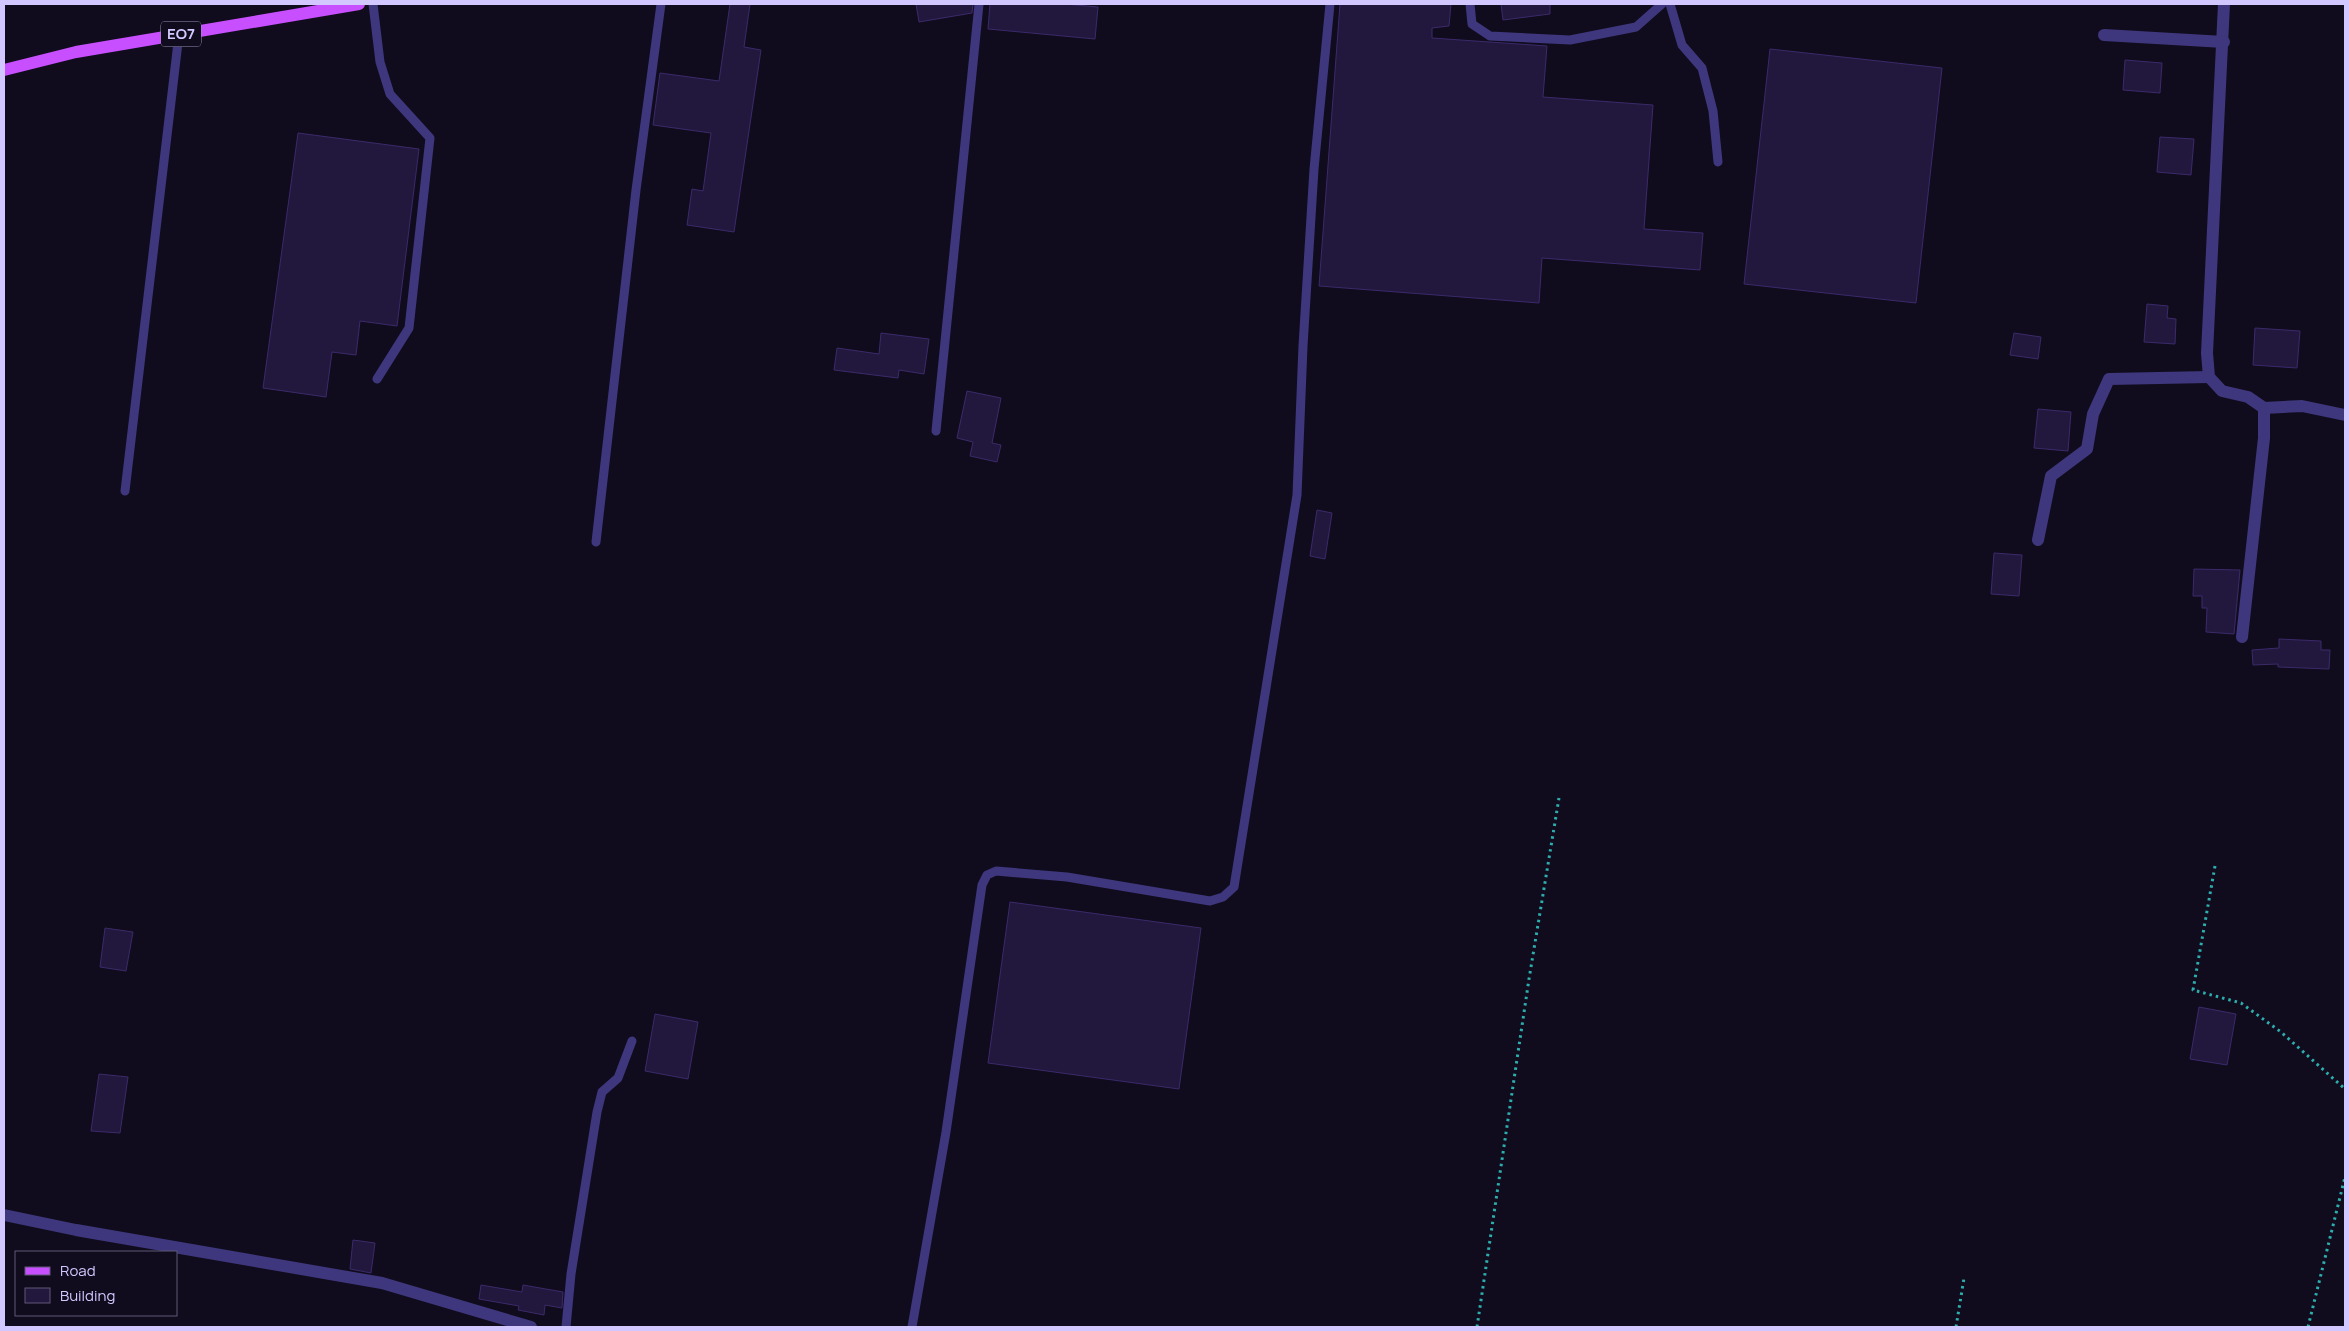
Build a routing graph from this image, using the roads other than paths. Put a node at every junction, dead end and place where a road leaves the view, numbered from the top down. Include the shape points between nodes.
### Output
1 (358, 4) edge
2 (373, 4) edge
3 (661, 4) edge
4 (979, 4) edge
5 (1330, 4) edge
6 (1470, 4) edge
7 (1662, 4) edge
8 (1670, 4) edge
9 (2224, 4) edge
10 (179, 34) junction
11 (2104, 36) dead end
12 (2224, 42) junction
13 (4, 70) edge
14 (1718, 162) dead end
15 (2209, 377) junction
16 (377, 378) dead end
17 (2264, 408) junction
18 (2345, 415) edge
19 (936, 431) dead end
20 (125, 491) dead end
21 (2038, 540) dead end
22 (596, 542) dead end
23 (2242, 637) dead end
24 (632, 1041) dead end
25 (4, 1215) edge
26 (532, 1327) edge
27 (566, 1327) edge
28 (912, 1327) edge

1 - 10 main road, ΕΟ7
2 - 16 lane via 380,62 390,94 430,138 409,328
3 - 22 lane via 636,190
4 - 19 lane
5 - 28 lane via 1313,189 1297,495 1234,887 1223,897 1210,901 1067,877 996,871 987,875 982,885 946,1132
6 - 7 lane via 1472,24 1490,36 1570,40 1636,27
8 - 14 lane via 1682,45 1702,68 1713,111
9 - 12 street
10 - 13 main road, ΕΟ7 via 76,52
10 - 20 lane
11 - 12 street
12 - 15 street via 2207,353
15 - 17 street via 2222,391 2248,398
15 - 21 street via 2109,379 2093,414 2087,449 2051,476
17 - 18 street via 2302,406
17 - 23 street via 2264,438
24 - 27 lane via 618,1078 602,1092 597,1112 571,1274
25 - 26 street via 382,1283

